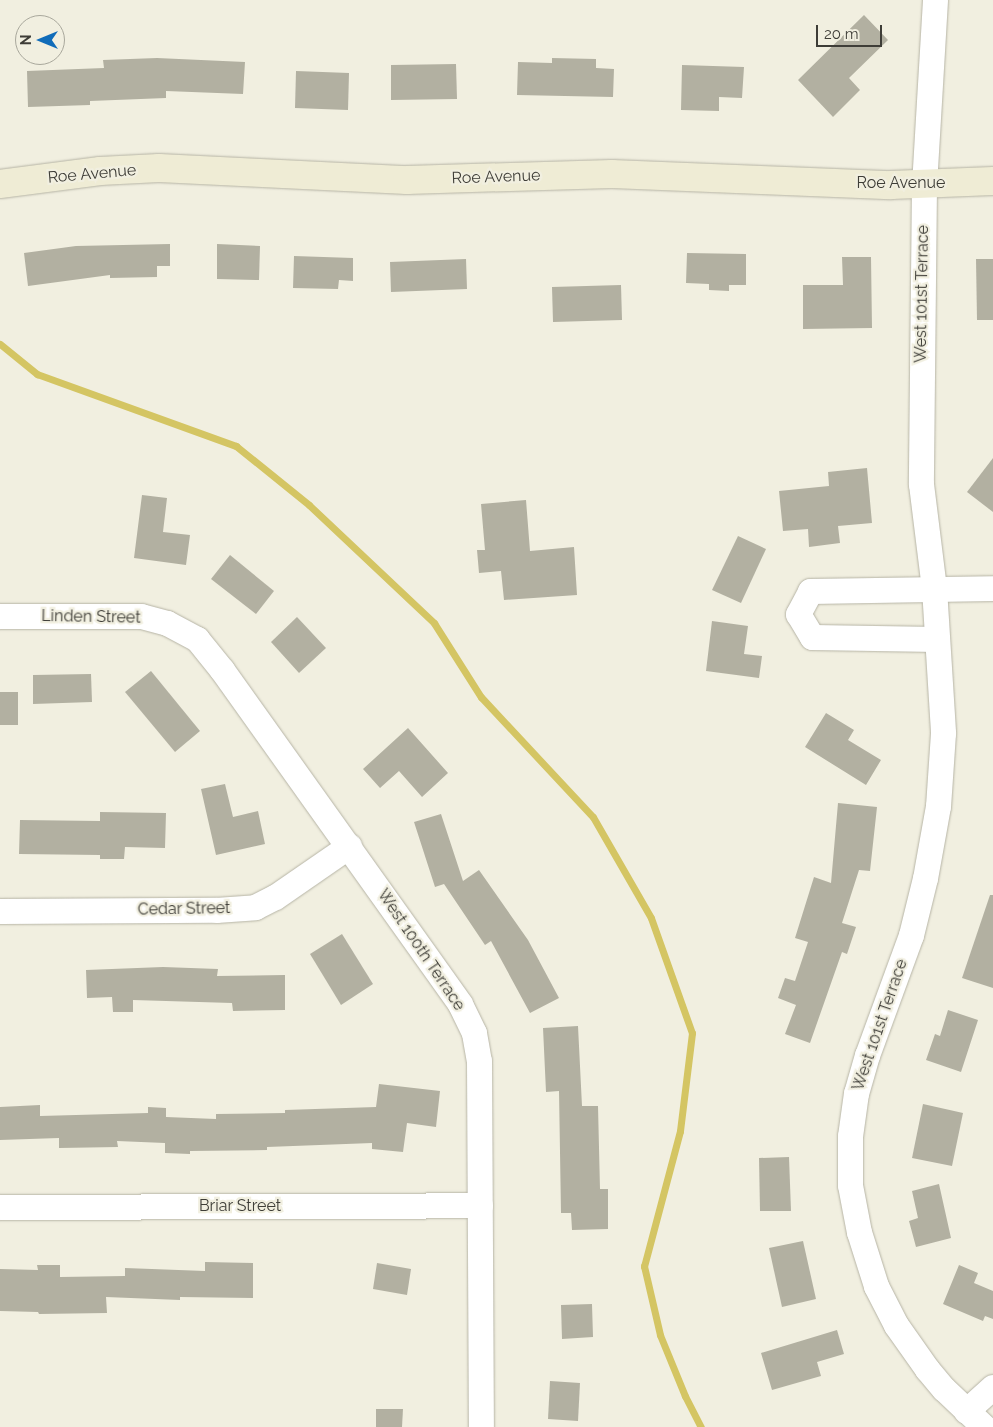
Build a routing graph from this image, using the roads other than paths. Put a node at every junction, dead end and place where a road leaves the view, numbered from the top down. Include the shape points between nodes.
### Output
1 (935, 0) edge
2 (993, 181) edge
3 (0, 184) edge
4 (924, 184) junction
5 (934, 588) junction
6 (993, 588) edge
7 (0, 616) edge
8 (937, 639) junction
9 (203, 647) joint
10 (349, 846) junction
11 (0, 912) edge
12 (480, 1205) junction
13 (0, 1207) edge
14 (993, 1387) edge
15 (975, 1419) edge
16 (481, 1427) edge

1 - 4 street, West 101st Terrace
2 - 4 main road, Roe Avenue
3 - 4 main road, Roe Avenue via 100,171 159,168 407,180 612,174
4 - 5 street, West 101st Terrace via 921,484
5 - 6 street
5 - 8 street, West 101st Terrace
5 - 8 street via 810,591 798,614 812,637
7 - 9 street, Linden Street via 141,616 167,622 197,639
8 - 15 street, West 101st Terrace via 943,734 938,806 911,935 856,1093 850,1136 850,1185 859,1232 876,1286 896,1325 927,1370
9 - 10 street, West 100th Terrace
10 - 11 street, Cedar Street via 275,897 254,907
10 - 12 street, West 100th Terrace via 460,1004 474,1033 479,1061
12 - 13 street, Briar Street
12 - 16 street, West 100th Terrace
14 - 15 street

